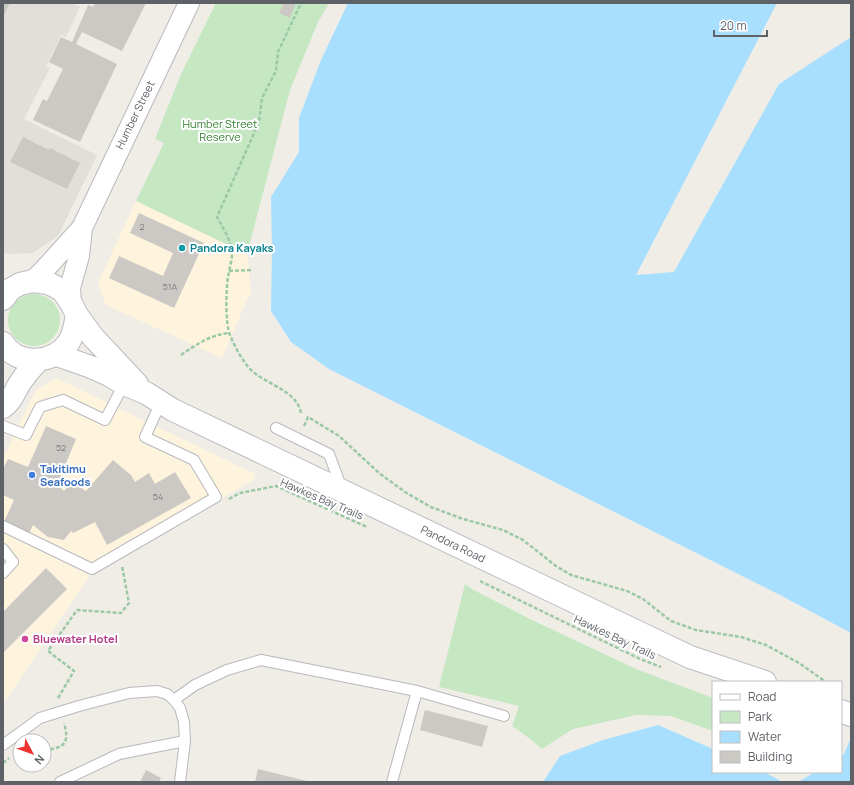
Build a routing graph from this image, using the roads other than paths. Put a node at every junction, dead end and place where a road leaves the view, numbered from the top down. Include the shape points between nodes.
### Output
1 (189, 3) edge
2 (82, 228) junction
3 (33, 281) junction
4 (6, 292) edge
5 (74, 309) junction
6 (4, 349) edge
7 (48, 358) junction
8 (124, 384) junction
9 (154, 398) junction
10 (3, 407) edge
11 (3, 426) edge
12 (276, 428) dead end
13 (342, 491) junction
14 (3, 526) edge
15 (3, 549) edge
16 (3, 573) edge
17 (762, 681) edge
18 (417, 691) junction
19 (174, 700) junction
20 (504, 716) dead end
21 (184, 741) junction
22 (3, 745) edge
23 (394, 781) edge
24 (60, 782) edge
25 (180, 782) edge

1 - 2 street, Humber Street
2 - 3 street, Humber Street
2 - 5 street, Humber Street via 79,256 70,288
3 - 4 main road via 20,284
3 - 5 main road via 48,283 62,290
5 - 7 main road via 75,329 70,341
5 - 9 main road via 97,341
6 - 7 main road via 26,359
7 - 8 main road via 91,367
7 - 10 main road via 30,369 9,403
8 - 9 main road
8 - 11 lane via 105,420 63,400 40,407 26,435
9 - 13 main road, Pandora Road via 173,410
9 - 14 lane via 145,437 194,460 216,497 92,569
12 - 13 lane via 329,454
13 - 17 main road, Pandora Road via 690,657
15 - 16 lane via 13,562
18 - 19 lane via 261,660 227,670 195,685
18 - 20 lane
18 - 23 lane
19 - 21 lane via 180,708 184,722
19 - 22 lane via 167,694 157,691 129,693 79,706 40,718
21 - 24 lane via 118,754
21 - 25 lane

